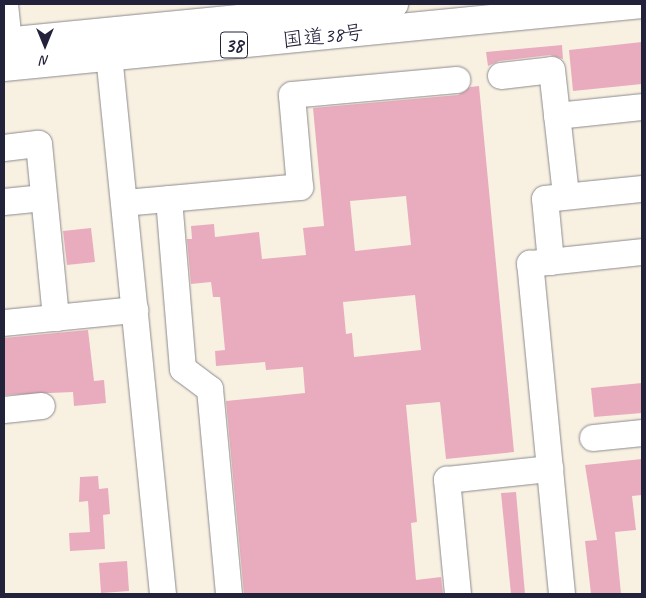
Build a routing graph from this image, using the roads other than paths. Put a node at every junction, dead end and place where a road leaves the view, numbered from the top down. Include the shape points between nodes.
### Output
1 (5, 4) edge
2 (394, 4) edge
3 (642, 4) edge
4 (356, 14) edge
5 (108, 44) junction
6 (7, 54) edge
7 (501, 76) dead end
8 (457, 80) dead end
9 (642, 107) edge
10 (558, 116) junction
11 (4, 148) edge
12 (642, 189) edge
13 (566, 195) junction
14 (44, 198) junction
15 (169, 199) junction
16 (4, 202) edge
17 (124, 203) junction
18 (642, 252) edge
19 (551, 262) junction
20 (135, 310) junction
21 (56, 318) junction
22 (4, 323) edge
23 (42, 406) dead end
24 (4, 410) edge
25 (642, 433) edge
26 (593, 438) dead end
27 (550, 469) junction
28 (163, 594) edge
29 (229, 594) edge
30 (458, 594) edge
31 (562, 594) edge

1 - 6 street
2 - 4 highway, 国道38号 / 38
3 - 4 highway, 国道38号 / 38
4 - 5 highway, 国道38号 / 38
5 - 6 highway, 国道38号 / 38
5 - 17 street
7 - 10 street via 552,70
8 - 15 street via 292,95 300,187
9 - 10 street
10 - 13 street
11 - 14 street via 39,144
12 - 13 street
13 - 19 street via 545,199
14 - 16 street
14 - 21 street
15 - 17 street
15 - 29 street via 183,369 210,389
17 - 20 street
18 - 19 street
19 - 27 street via 530,264
20 - 21 street
20 - 28 street
21 - 22 street
23 - 24 street
25 - 26 street
27 - 30 street via 447,480
27 - 31 street

